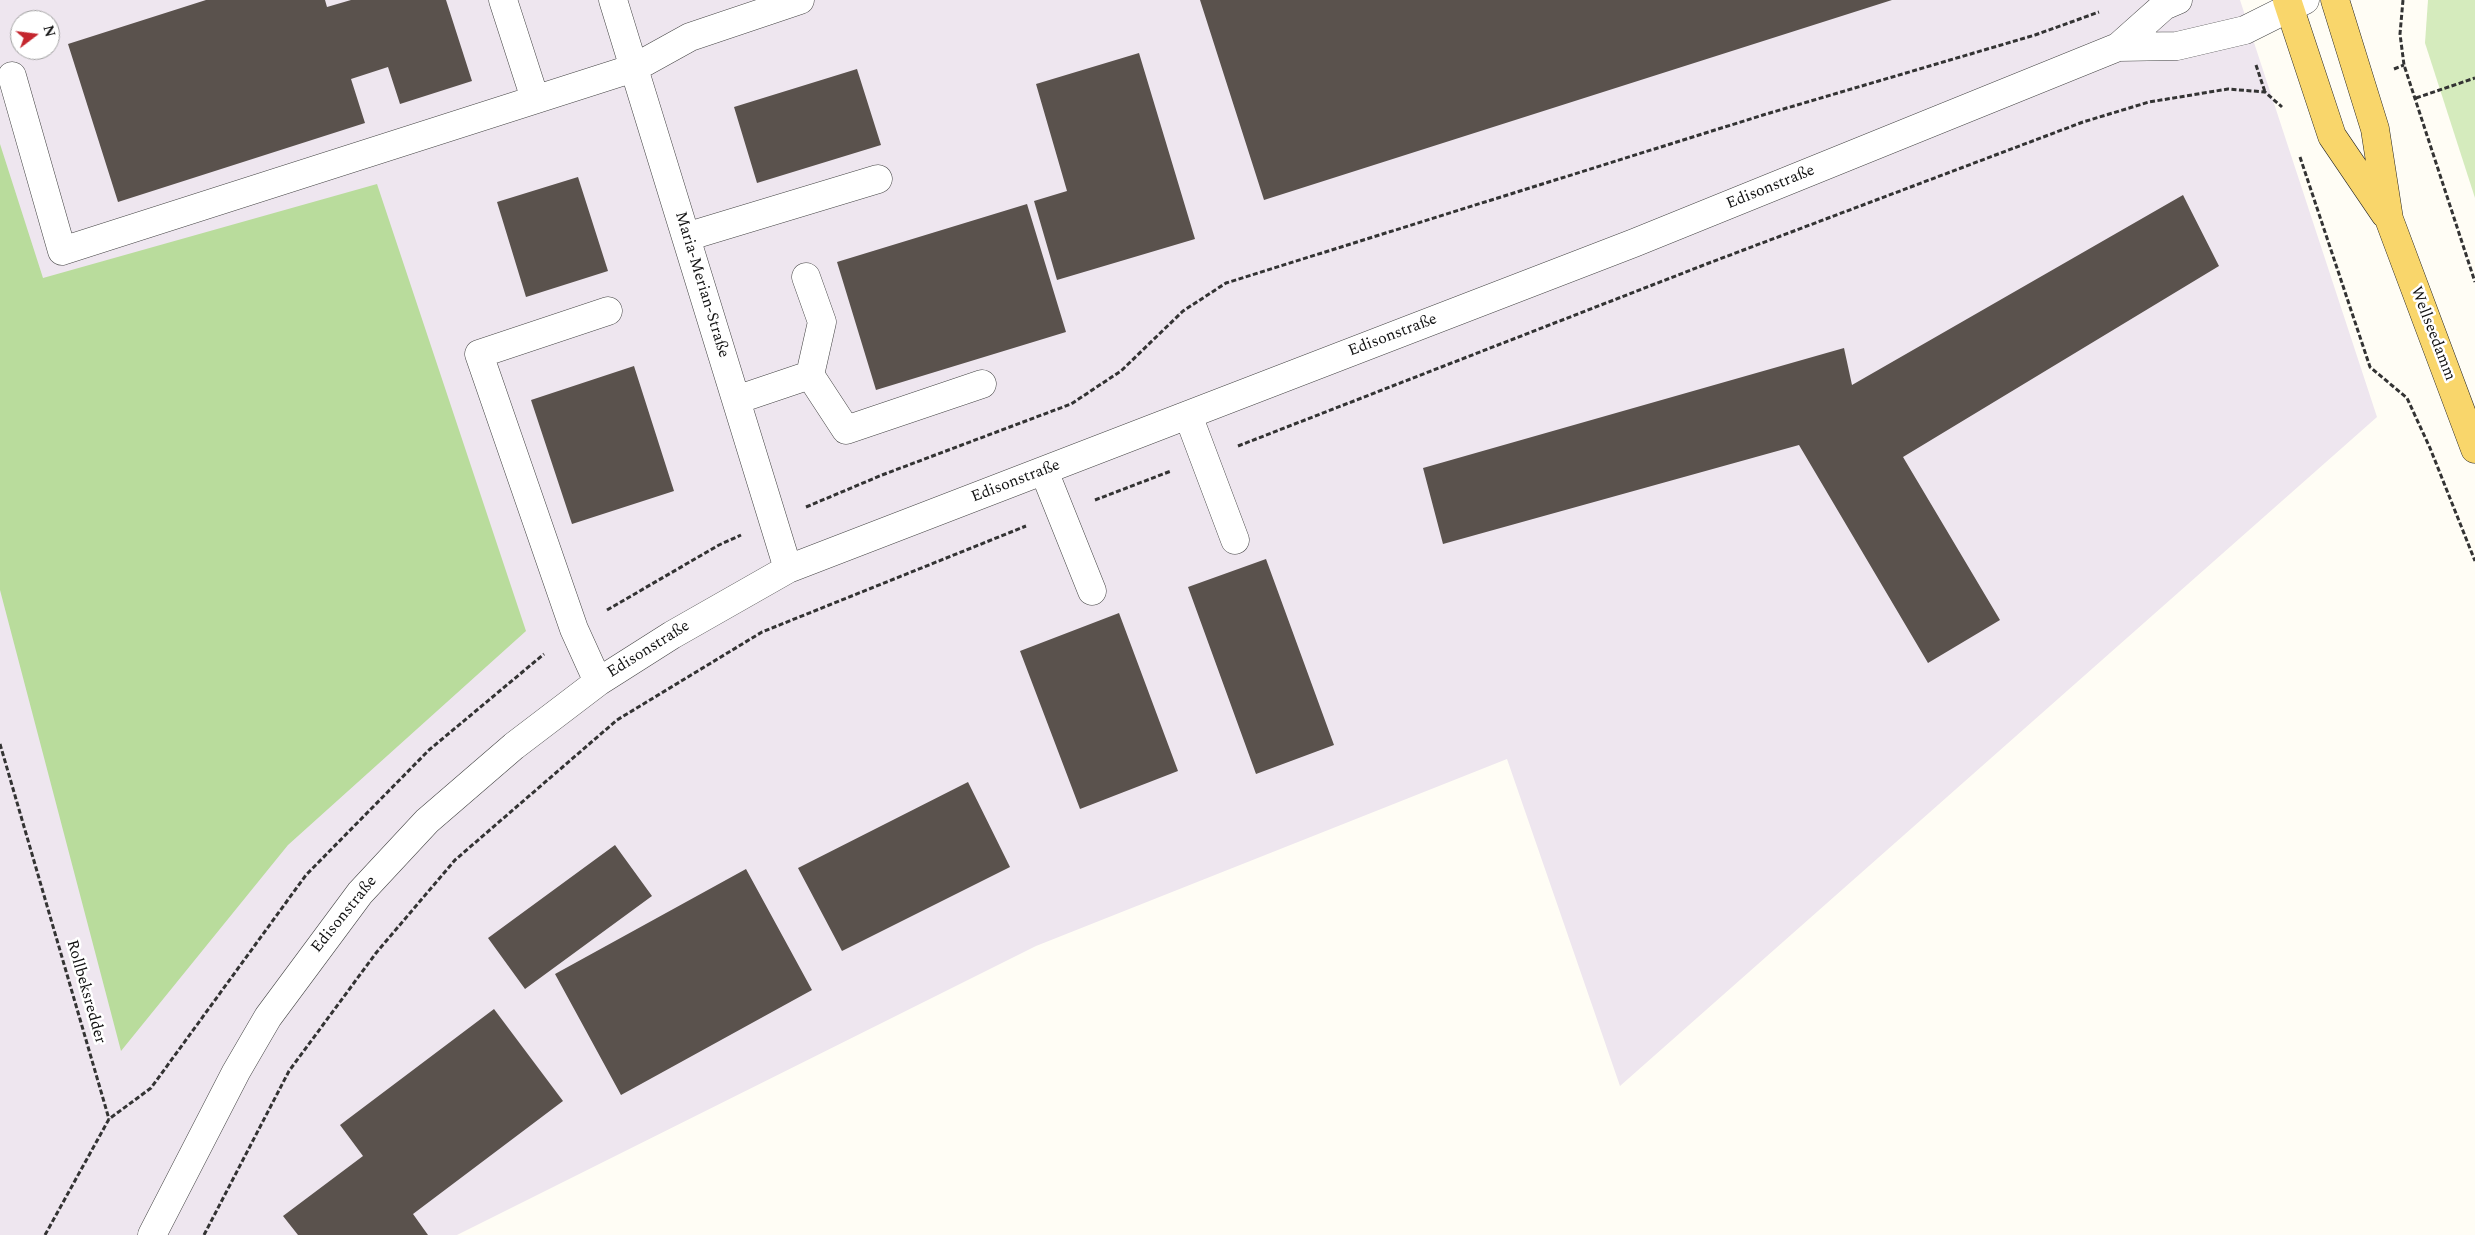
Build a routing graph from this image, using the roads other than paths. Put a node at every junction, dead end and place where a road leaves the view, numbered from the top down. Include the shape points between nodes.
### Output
1 (503, 0) edge
2 (613, 0) edge
3 (800, 0) edge
4 (2178, 0) edge
5 (2335, 0) edge
6 (2294, 3) edge
7 (2118, 47) junction
8 (634, 68) junction
9 (12, 76) dead end
10 (535, 99) junction
11 (878, 179) dead end
12 (2389, 219) junction
13 (686, 237) junction
14 (806, 277) dead end
15 (608, 311) dead end
16 (810, 375) junction
17 (982, 384) dead end
18 (736, 400) junction
19 (1188, 415) junction
20 (2475, 449) edge
21 (1044, 471) junction
22 (1235, 540) dead end
23 (788, 569) junction
24 (1092, 591) dead end
25 (598, 682) junction
26 (152, 1235) edge

1 - 10 street
2 - 8 street, Maria-Merian-Straße
3 - 8 street via 690,36
4 - 7 street, Edisonstraße via 2164,6
5 - 12 main road, Wellseedamm via 2375,129
6 - 7 street, Edisonstraße via 2244,30 2177,46
6 - 12 main road, Wellseedamm via 2332,136
7 - 19 street, Edisonstraße via 1634,243
8 - 10 street
8 - 13 street, Maria-Merian-Straße
9 - 10 street via 62,251
11 - 13 street
12 - 20 main road, Wellseedamm
13 - 18 street, Maria-Merian-Straße
14 - 16 street via 822,322
15 - 25 street via 479,354 574,629
16 - 17 street via 846,430
16 - 18 street
18 - 23 street, Maria-Merian-Straße
19 - 21 street, Edisonstraße
19 - 22 street
21 - 23 street, Edisonstraße
21 - 24 street
23 - 25 street, Edisonstraße via 672,635
25 - 26 street, Edisonstraße via 514,746 427,822 360,893 268,1017

